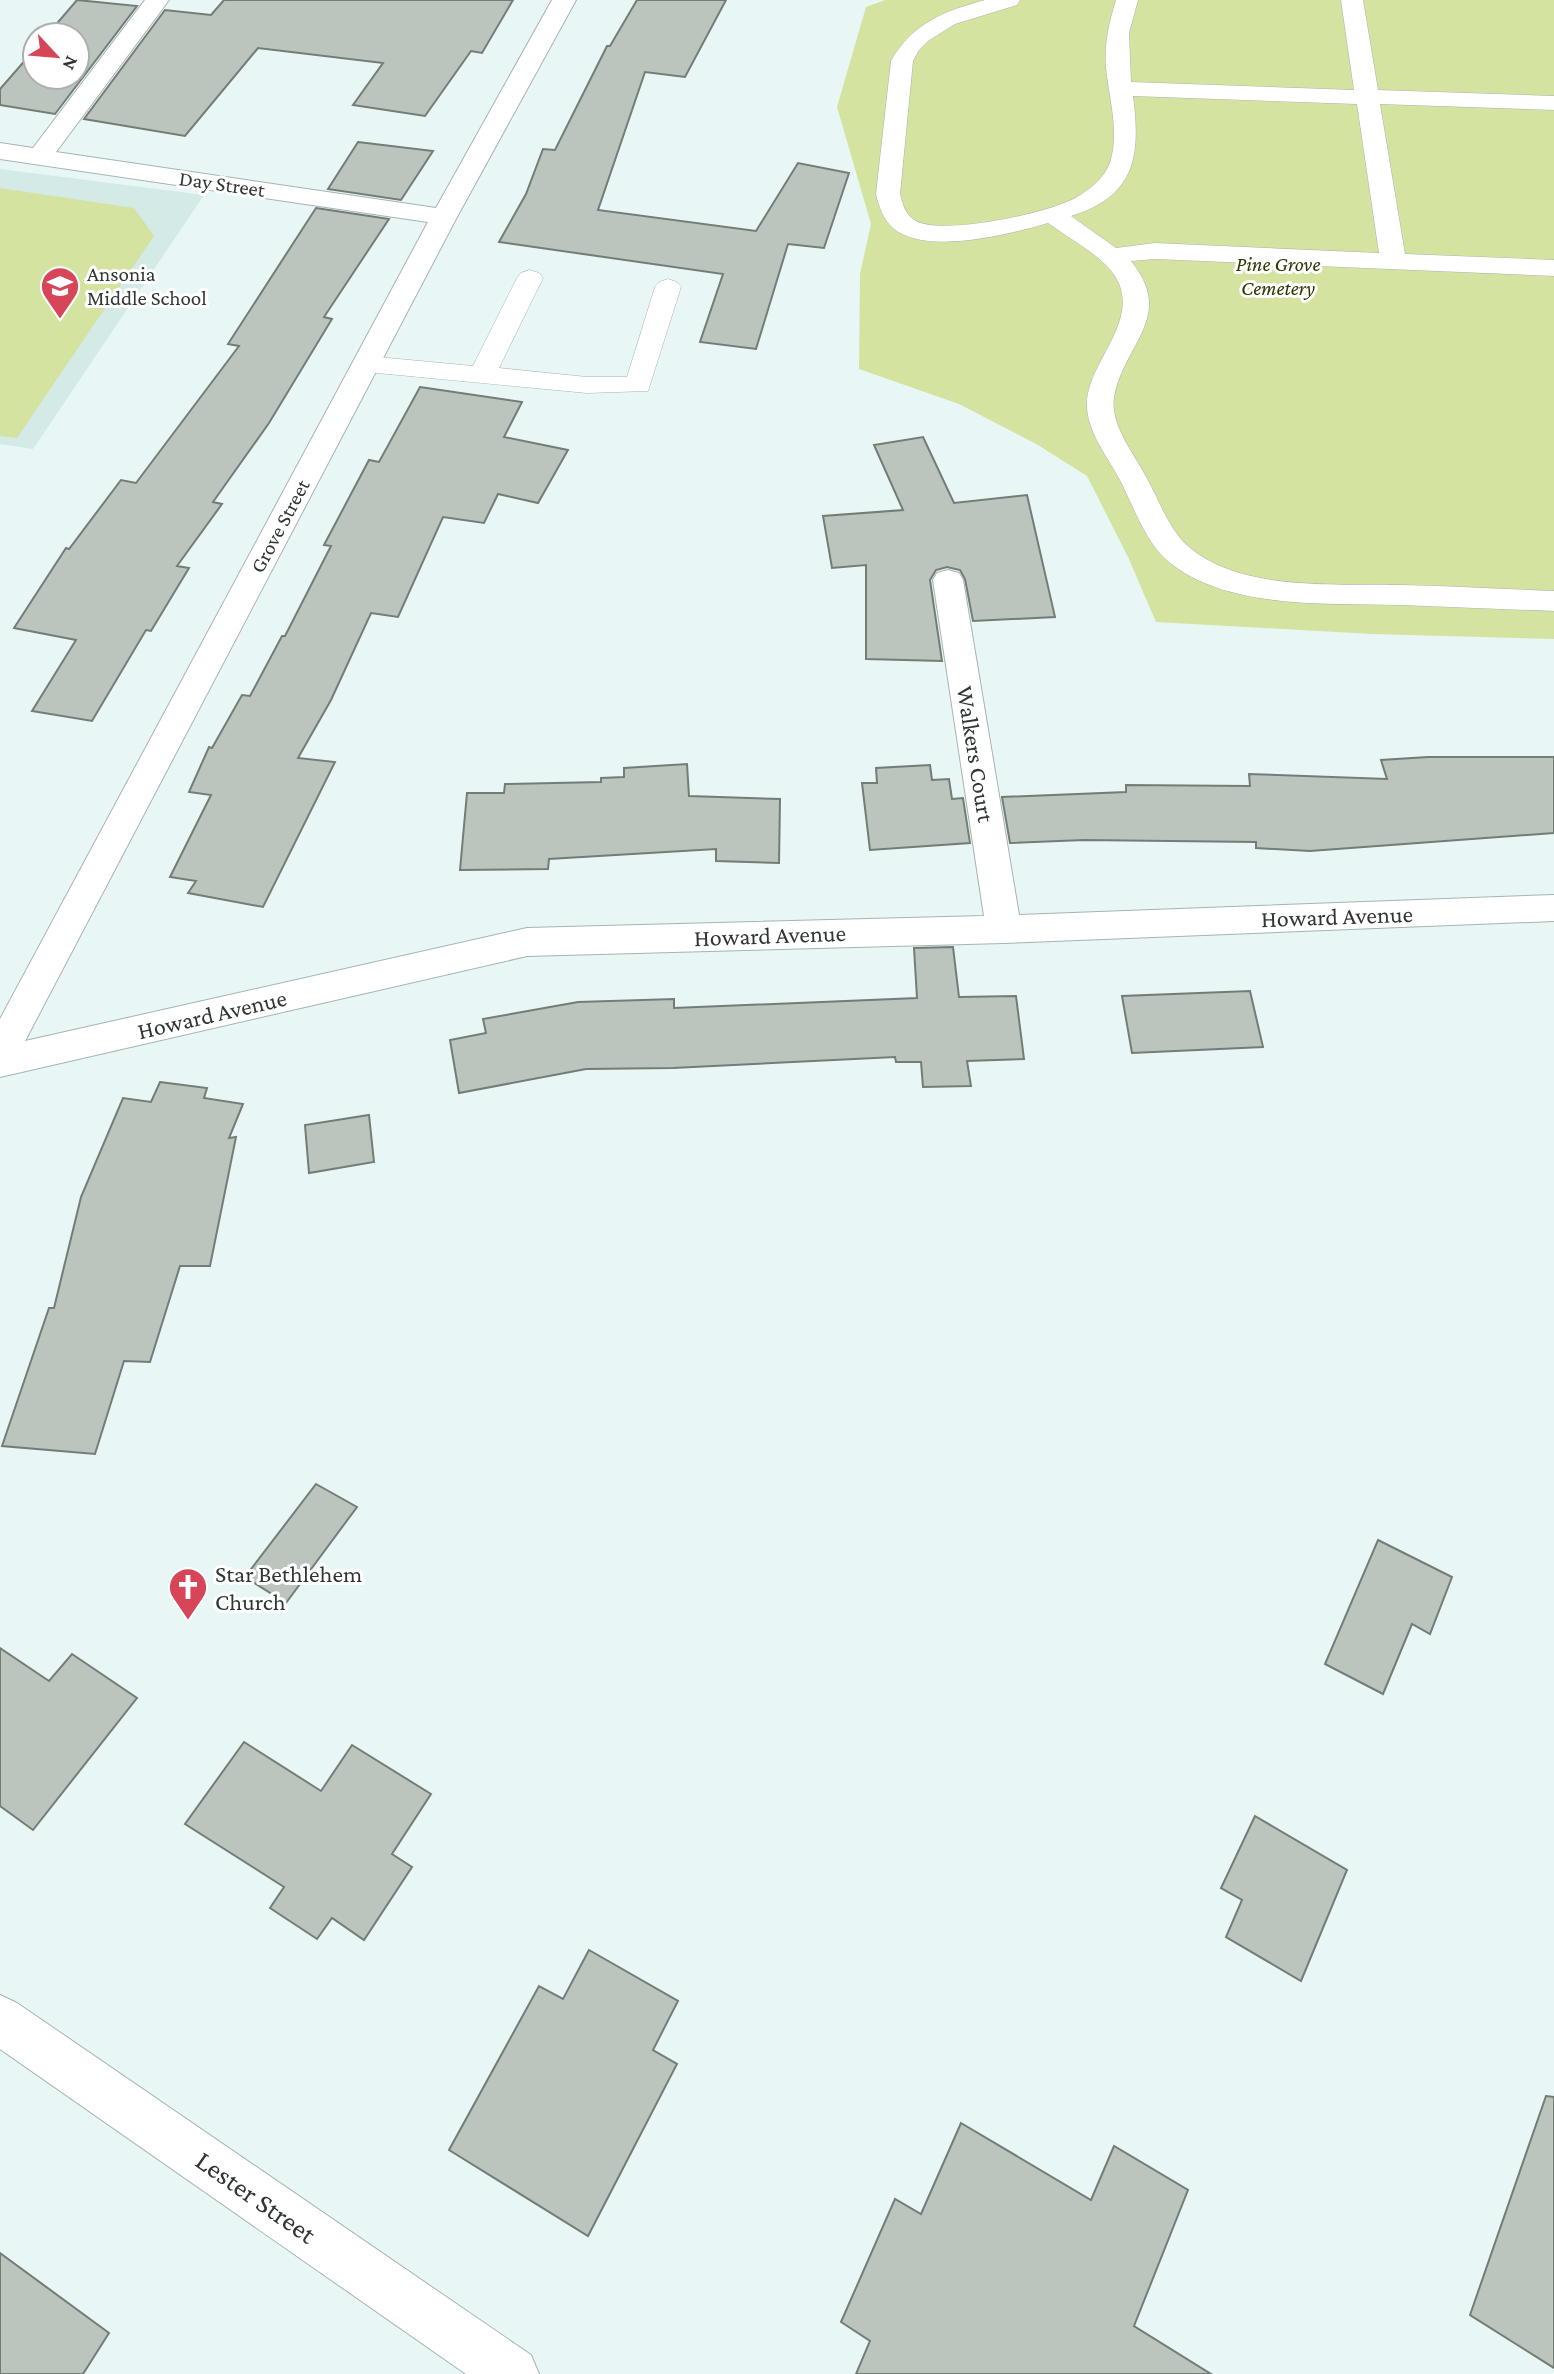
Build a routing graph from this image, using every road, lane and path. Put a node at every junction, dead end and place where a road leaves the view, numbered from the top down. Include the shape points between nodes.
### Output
1 (157, 0) edge
2 (564, 0) edge
3 (1009, 0) edge
4 (1127, 0) edge
5 (1352, 0) edge
6 (1122, 89) junction
7 (1367, 97) junction
8 (1554, 103) edge
9 (0, 151) edge
10 (39, 157) junction
11 (1054, 215) junction
12 (444, 217) junction
13 (1112, 256) junction
14 (1393, 261) junction
15 (1554, 268) edge
16 (530, 278) dead end
17 (668, 287) dead end
18 (367, 363) junction
19 (482, 375) junction
20 (948, 580) dead end
21 (1554, 601) edge
22 (1554, 908) edge
23 (1004, 929) junction
24 (0, 1054) edge
25 (0, 1062) edge
26 (0, 2020) edge
27 (512, 2374) edge

1 - 10 street
2 - 12 street, Grove Street
3 - 11 lane via 945,21 908,46 902,61 890,210 898,222 913,229 950,234
4 - 6 lane via 1116,41
5 - 7 lane
6 - 7 lane
6 - 11 lane via 1127,144 1116,176 1084,203
7 - 8 lane
7 - 14 lane
9 - 10 street, Day Street
10 - 12 street, Day Street
11 - 13 lane
12 - 18 street, Grove Street
13 - 14 lane via 1155,251
13 - 21 lane via 1132,277 1137,316 1114,360 1100,405 1106,426 1166,541 1181,556 1207,571 1262,587
14 - 15 lane
16 - 19 lane
17 - 19 lane via 638,385
18 - 19 lane
18 - 24 street, Grove Street
20 - 23 street, Walkers Court
22 - 23 street, Howard Avenue
23 - 25 street, Howard Avenue via 527,942
26 - 27 street, Lester Street

